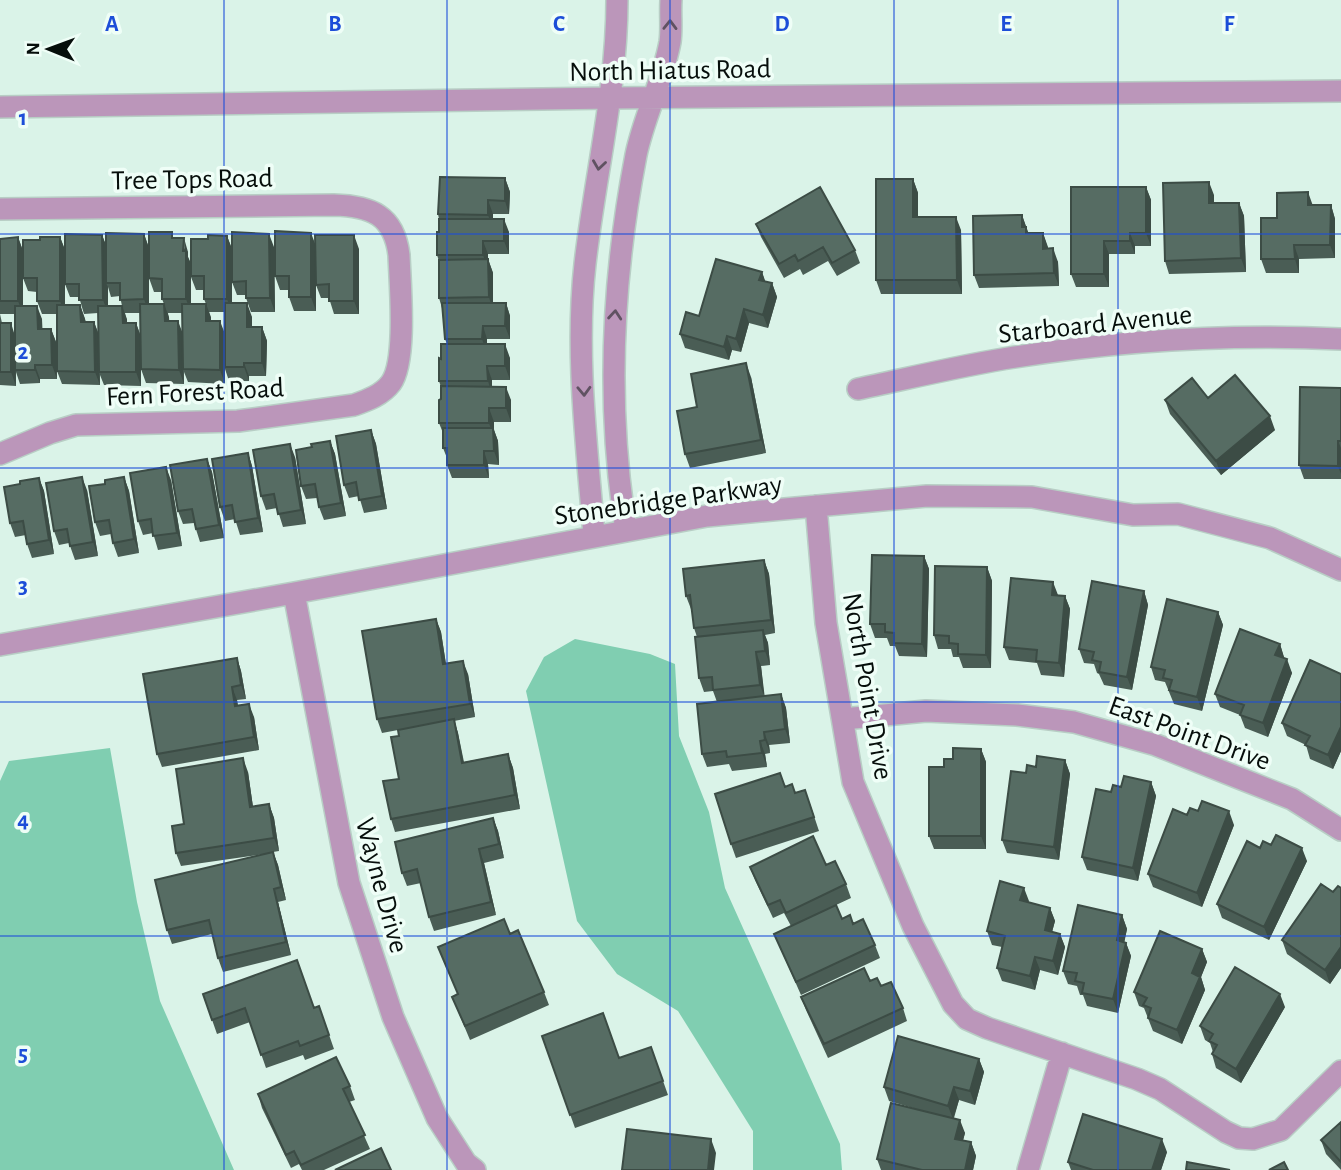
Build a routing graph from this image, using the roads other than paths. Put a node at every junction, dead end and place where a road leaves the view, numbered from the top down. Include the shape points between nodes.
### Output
1 (617, 0) edge
2 (671, 0) edge
3 (1341, 91) edge
4 (611, 97) junction
5 (655, 97) junction
6 (0, 107) edge
7 (0, 209) edge
8 (1341, 339) edge
9 (390, 383) joint
10 (858, 389) dead end
11 (0, 454) edge
12 (816, 506) junction
13 (626, 530) junction
14 (594, 535) junction
15 (1341, 570) edge
16 (293, 593) junction
17 (0, 645) edge
18 (843, 719) junction
19 (1341, 830) edge
20 (1062, 1053) junction
21 (1341, 1071) edge
22 (475, 1170) edge
23 (1028, 1170) edge

1 - 4 street
5 -> 2 street via 670,41
3 - 5 street, North Hiatus Road
4 - 5 street, North Hiatus Road
4 - 6 street, North Hiatus Road
4 -> 14 street via 585,266 582,333
13 -> 5 street via 614,420 614,329 619,262 637,152
7 - 9 street, Tree Tops Road via 355,205 382,217 400,255 400,359
8 - 10 street, Starboard Avenue via 1136,342 1014,357
9 - 11 street, Fern Forest Road via 369,400 354,405 239,421 76,425
12 - 13 street, Stonebridge Parkway via 707,516
12 - 15 street, Stonebridge Parkway via 927,496 1032,497 1133,515 1178,514 1270,538
12 - 18 street, North Point Drive via 826,624
13 - 14 street, Stonebridge Parkway
14 - 16 street, Stonebridge Parkway
16 - 17 street, Stonebridge Parkway
16 - 22 street, Wayne Drive via 349,883 393,1017 438,1118
18 - 19 street, East Point Drive via 926,711 1074,722 1156,745 1292,799
18 - 20 street, North Point Drive via 853,782 913,926 953,1004 967,1019
20 - 21 street via 1137,1079 1226,1132 1252,1139 1281,1130
20 - 23 street

